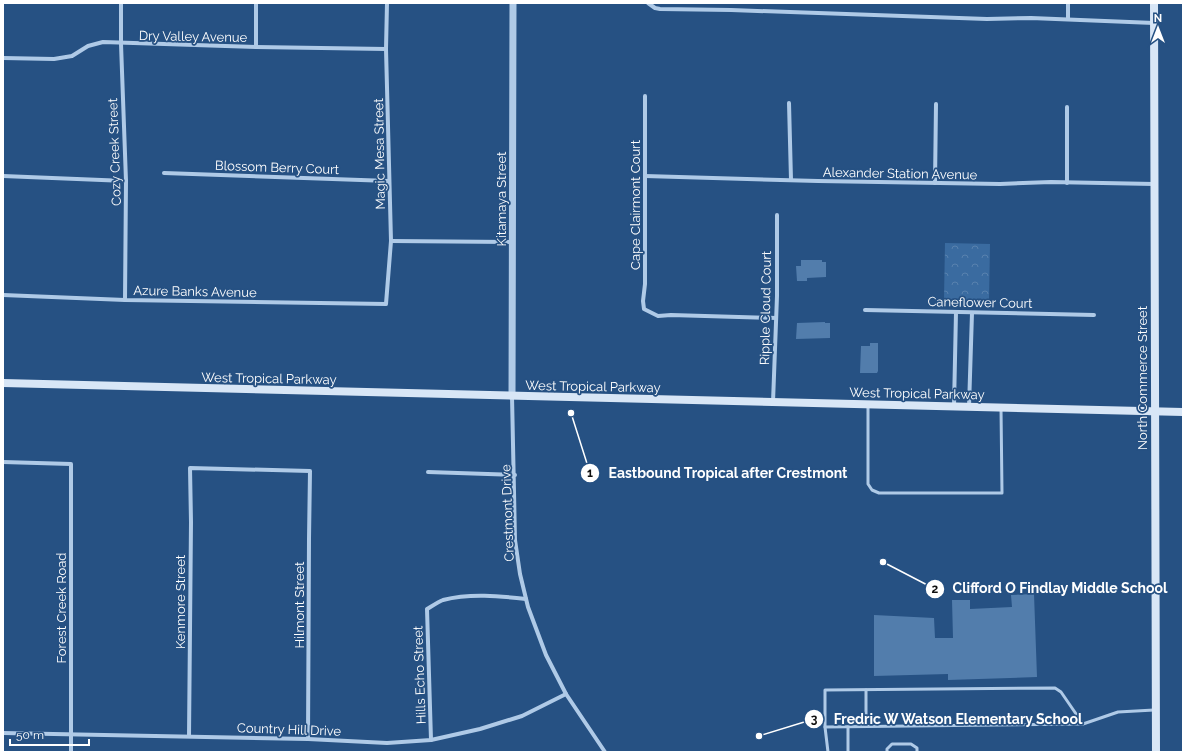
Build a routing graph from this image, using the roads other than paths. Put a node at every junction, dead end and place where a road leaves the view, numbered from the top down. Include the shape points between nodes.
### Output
1 (121, 3) edge
2 (256, 3) edge
3 (387, 3) edge
4 (513, 3) edge
5 (648, 3) edge
6 (1068, 3) edge
7 (1154, 3) edge
8 (1068, 19) junction
9 (1154, 23) junction
10 (121, 44) junction
11 (256, 47) junction
12 (386, 49) junction
13 (3, 58) edge
14 (645, 96) dead end
15 (789, 103) dead end
16 (936, 104) dead end
17 (1067, 107) dead end
18 (164, 173) dead end
19 (3, 176) edge
20 (645, 176) junction
21 (791, 180) junction
22 (126, 181) junction
23 (389, 181) junction
24 (936, 183) junction
25 (1066, 183) junction
26 (1154, 184) junction
27 (777, 215) dead end
28 (391, 241) junction
29 (513, 242) junction
30 (3, 295) edge
31 (125, 300) junction
32 (386, 304) joint
33 (865, 310) dead end
34 (956, 312) junction
35 (972, 313) junction
36 (1094, 315) dead end
37 (776, 318) junction
38 (3, 383) edge
39 (512, 396) junction
40 (773, 402) junction
41 (868, 404) junction
42 (954, 406) junction
43 (969, 407) junction
44 (1001, 408) junction
45 (1154, 412) junction
46 (1183, 412) edge
47 (3, 462) edge
48 (310, 471) joint
49 (428, 472) dead end
50 (515, 475) junction
51 (526, 598) junction
52 (866, 690) junction
53 (566, 694) junction
54 (1156, 709) junction
55 (1083, 724) junction
56 (866, 726) junction
57 (825, 727) junction
58 (848, 727) junction
59 (3, 733) edge
60 (71, 735) junction
61 (189, 736) junction
62 (308, 739) junction
63 (431, 740) junction
64 (72, 752) edge
65 (605, 752) edge
66 (828, 752) edge
67 (848, 752) edge
68 (887, 752) edge
69 (917, 752) edge
70 (1156, 752) edge

1 - 10 street, Cozy Creek Street
2 - 11 street
3 - 12 street, Magic Mesa Street
4 - 29 street, Kitamaya Street
5 - 8 street via 660,9
6 - 8 street
7 - 9 main road, North Commerce Street
8 - 9 street
9 - 26 main road, North Commerce Street
10 - 11 street, Dry Valley Avenue
10 - 13 street, Dry Valley Avenue via 103,42 88,46 72,56 54,59
10 - 22 street, Cozy Creek Street
11 - 12 street, Dry Valley Avenue
12 - 23 street, Magic Mesa Street
14 - 20 street, Cape Clairmont Court
15 - 21 street
16 - 24 street
17 - 25 street
18 - 23 street, Blossom Berry Court
19 - 22 street
20 - 21 street, Alexander Station Avenue
20 - 37 street, Cape Clairmont Court via 644,309 658,316
21 - 24 street, Alexander Station Avenue
22 - 31 street, Cozy Creek Street
23 - 28 street, Magic Mesa Street
24 - 25 street, Alexander Station Avenue
25 - 26 street, Alexander Station Avenue
26 - 45 main road, North Commerce Street
27 - 37 street, Ripple Cloud Court
28 - 29 street
28 - 32 street, Magic Mesa Street
29 - 39 street, Kitamaya Street
30 - 31 street, Azure Banks Avenue
31 - 32 street, Azure Banks Avenue
33 - 34 street, Caneflower Court
34 - 35 street, Caneflower Court
34 - 42 street
35 - 36 street, Caneflower Court
35 - 43 street
37 - 40 street, Ripple Cloud Court
38 - 39 main road, West Tropical Parkway
39 - 40 main road, West Tropical Parkway
39 - 50 street, Crestmont Drive
40 - 41 main road, West Tropical Parkway
41 - 42 main road, West Tropical Parkway
41 - 44 lane via 868,484 872,490 879,493 1002,493
42 - 43 main road, West Tropical Parkway
43 - 44 main road, West Tropical Parkway
44 - 45 main road, West Tropical Parkway
45 - 46 main road, West Tropical Parkway
45 - 54 main road, North Commerce Street
47 - 60 street, Forest Creek Road via 71,464
48 - 61 street, Kenmore Street via 190,468
48 - 62 street, Hilmont Street
49 - 50 street
50 - 51 street, Crestmont Drive via 516,540
51 - 53 street, Crestmont Drive via 546,655
51 - 63 street, Hills Echo Street via 459,598 442,601 426,609
52 - 55 lane via 1054,688 1061,692
52 - 56 lane
52 - 57 lane via 825,690
53 - 63 street, Country Hill Drive via 522,716
53 - 65 street, Crestmont Drive
54 - 55 lane via 1118,712
54 - 70 main road, North Commerce Street
55 - 56 lane
56 - 58 lane
57 - 58 lane
57 - 66 lane
58 - 67 lane
59 - 60 street, Country Hill Drive
60 - 61 street, Country Hill Drive
60 - 64 street, Forest Creek Road
61 - 62 street, Country Hill Drive
62 - 63 street, Country Hill Drive via 387,742
68 - 69 lane via 892,744 911,744 917,748

